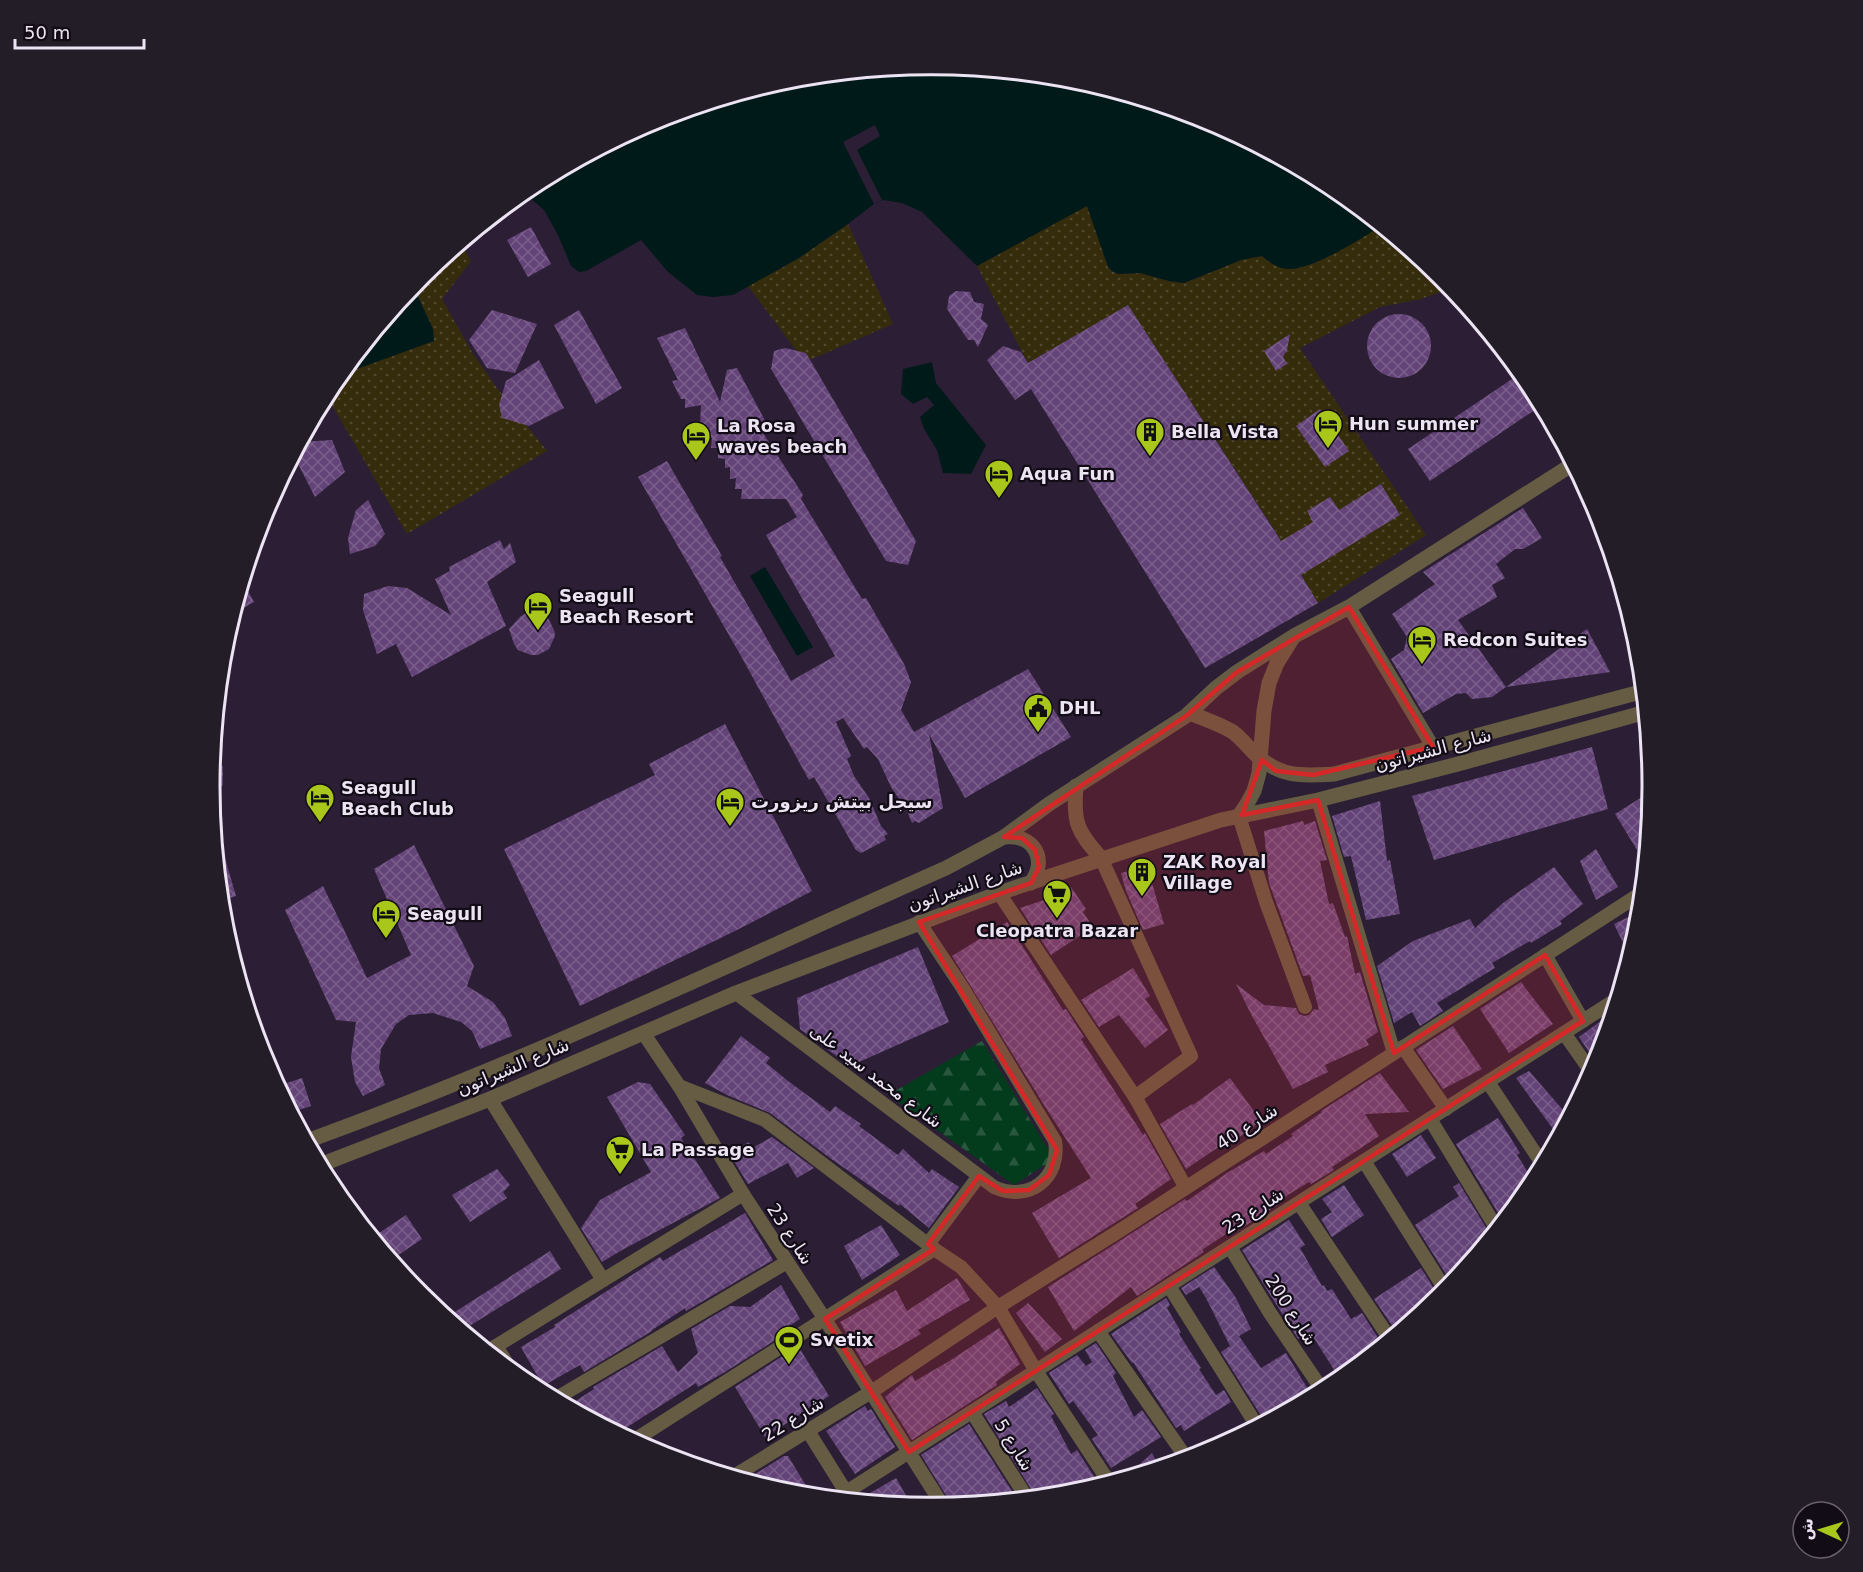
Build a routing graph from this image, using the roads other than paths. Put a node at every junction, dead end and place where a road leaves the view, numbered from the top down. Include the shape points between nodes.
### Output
1 (1567, 468) edge
2 (1349, 607) junction
3 (1294, 636) junction
4 (1636, 693) edge
5 (1190, 713) junction
6 (1638, 714) edge
7 (1433, 747) junction
8 (1259, 758) junction
9 (1076, 786) junction
10 (1318, 800) junction
11 (1239, 816) junction
12 (1004, 837) junction
13 (1101, 858) junction
14 (1031, 883) junction
15 (999, 893) junction
16 (1633, 898) edge
17 (919, 922) junction
18 (1545, 955) junction
19 (736, 993) junction
20 (1608, 1005) edge
21 (1305, 1007) dead end
22 (1583, 1021) junction
23 (1564, 1033) junction
24 (644, 1034) junction
25 (1399, 1050) junction
26 (1585, 1064) edge
27 (1488, 1082) junction
28 (679, 1086) junction
29 (1135, 1097) junction
30 (490, 1099) junction
31 (1446, 1109) junction
32 (1430, 1119) junction
33 (315, 1138) edge
34 (1538, 1157) edge
35 (1364, 1161) junction
36 (328, 1162) edge
37 (979, 1176) junction
38 (1186, 1188) junction
39 (743, 1194) junction
40 (1299, 1203) junction
41 (1493, 1223) edge
42 (931, 1247) junction
43 (1230, 1247) junction
44 (786, 1262) junction
45 (603, 1280) junction
46 (1440, 1282) edge
47 (1169, 1286) junction
48 (998, 1307) junction
49 (825, 1320) junction
50 (1098, 1331) junction
51 (1385, 1333) edge
52 (495, 1346) edge
53 (1036, 1371) junction
54 (1318, 1383) edge
55 (871, 1392) junction
56 (563, 1394) edge
57 (972, 1412) junction
58 (1253, 1420) edge
59 (808, 1431) junction
60 (642, 1435) edge
61 (1182, 1451) edge
62 (909, 1452) junction
63 (742, 1471) edge
64 (1105, 1475) edge
65 (842, 1491) edge
66 (1023, 1491) edge
67 (852, 1492) edge
68 (937, 1497) edge

1 - 2 street, شارع الشيراتون
2 - 3 street, شارع الشيراتون
2 - 7 street
3 - 5 street, شارع الشيراتون via 1237,672
3 - 8 street via 1269,683
4 - 7 street, شارع الشيراتون
5 - 8 street, شارع الشيراتون via 1233,732
5 - 9 street, شارع الشيراتون
6 - 10 street, شارع الشيراتون
7 - 8 street, شارع الشيراتون via 1334,774 1294,775 1276,771
8 - 11 street via 1254,791
9 - 12 street, شارع الشيراتون
9 - 13 street via 1079,830
10 - 11 street, شارع الشيراتون
10 - 25 street
11 - 13 street, شارع الشيراتون
11 - 21 street
12 - 14 street via 1022,838 1035,850 1039,867
12 - 33 street, شارع الشيراتون via 946,868 657,997
13 - 14 street, شارع الشيراتون
13 - 29 street via 1191,1056
14 - 15 street, شارع الشيراتون
15 - 17 street, شارع الشيراتون
15 - 29 street
16 - 18 street, شارع 40
17 - 19 street, شارع الشيراتون
17 - 37 street, شارع محمد سيد على via 1055,1141 1053,1167 1036,1187 1011,1192 994,1187
18 - 22 street
18 - 25 street, شارع 40
19 - 24 street, شارع الشيراتون
19 - 37 street, شارع محمد سيد على
20 - 22 street, شارع 23
22 - 23 street, شارع 23
23 - 26 street
23 - 27 street, شارع 23
24 - 28 street, شارع 23
24 - 30 street, شارع الشيراتون
25 - 31 street
25 - 38 street, شارع 40
27 - 31 street, شارع 23
27 - 34 street
28 - 39 street, شارع 23
28 - 42 street via 765,1120
29 - 38 street
30 - 36 street, شارع الشيراتون
30 - 45 street
31 - 32 street, شارع 23
32 - 35 street, شارع 23
32 - 41 street
35 - 40 street, شارع 23
35 - 46 street
37 - 42 street
38 - 48 street, شارع 40
39 - 44 street, شارع 23
39 - 45 street
40 - 43 street, شارع 23
40 - 51 street
42 - 48 street via 961,1267
42 - 49 street
43 - 47 street, شارع 23
43 - 54 street, شارع 200
44 - 49 street, شارع 23
44 - 56 street
45 - 52 street
47 - 50 street, شارع 23
47 - 58 street
48 - 53 street
48 - 55 street, شارع 40
49 - 55 street, شارع 23
49 - 60 street
50 - 53 street, شارع 23
50 - 61 street
53 - 57 street, شارع 23
53 - 64 street
55 - 59 street, شارع 22
55 - 62 street, شارع 23
57 - 62 street, شارع 23
57 - 66 street, شارع 5
59 - 63 street, شارع 22
59 - 65 street
62 - 67 street, شارع 23
62 - 68 street, شارع 23

